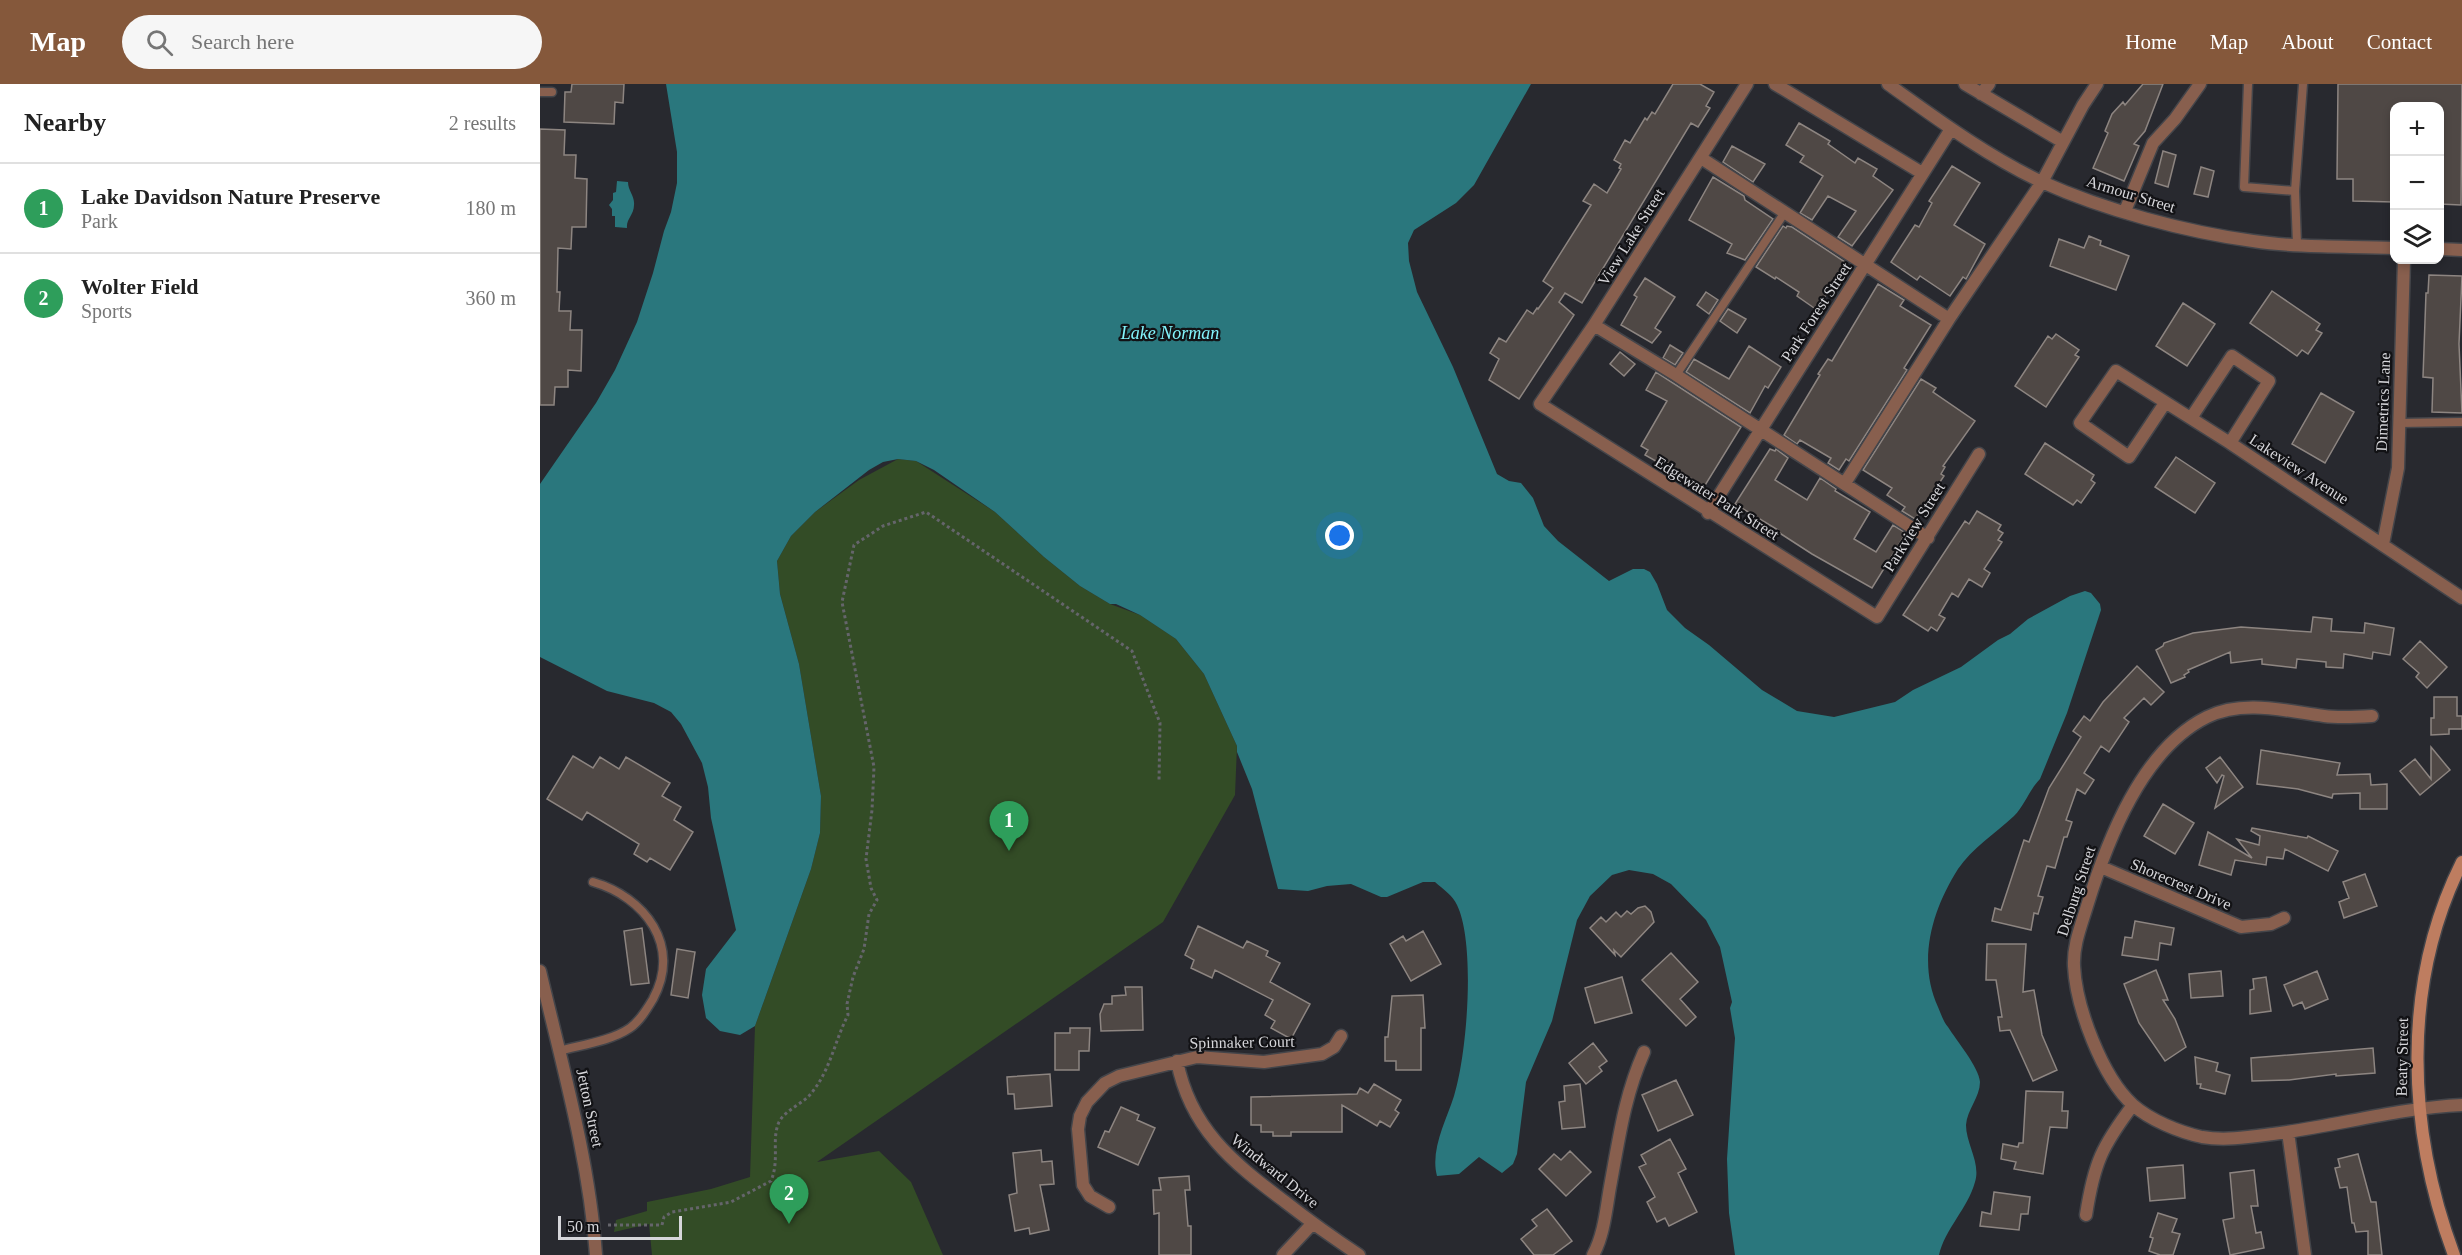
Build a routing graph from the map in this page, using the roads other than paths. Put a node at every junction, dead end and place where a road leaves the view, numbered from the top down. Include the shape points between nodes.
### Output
1 (1747, 84) edge
2 (1775, 84) edge
3 (1888, 84) edge
4 (1965, 84) edge
5 (2097, 84) edge
6 (2200, 84) edge
7 (2248, 84) edge
8 (2303, 84) edge
9 (1985, 89) edge
10 (540, 92) edge
11 (552, 92) dead end
12 (1951, 129) junction
13 (2063, 142) junction
14 (1701, 158) junction
15 (1922, 173) junction
16 (2042, 182) junction
17 (2295, 191) junction
18 (2125, 211) junction
19 (1785, 212) junction
20 (2297, 244) junction
21 (2390, 248) edge
22 (2444, 249) edge
23 (2462, 250) edge
24 (1867, 264) junction
25 (2404, 264) edge
26 (1949, 319) junction
27 (1594, 326) junction
28 (1676, 375) junction
29 (2165, 403) junction
30 (1540, 404) joint
31 (2191, 418) junction
32 (2462, 422) edge
33 (2399, 423) junction
34 (1761, 429) junction
35 (2230, 443) junction
36 (1979, 454) dead end
37 (1845, 483) junction
38 (1708, 513) junction
39 (1928, 538) junction
40 (2383, 544) junction
41 (2462, 598) edge
42 (1877, 617) joint
43 (2372, 716) dead end
44 (2462, 861) edge
45 (2101, 867) junction
46 (593, 882) dead end
47 (2284, 918) dead end
48 (541, 977) edge
49 (1341, 1036) dead end
50 (559, 1051) junction
51 (1644, 1052) dead end
52 (1177, 1061) junction
53 (2462, 1104) edge
54 (2133, 1105) junction
55 (2418, 1109) junction
56 (2288, 1132) junction
57 (1108, 1207) dead end
58 (2086, 1215) dead end
59 (1313, 1223) junction
60 (596, 1255) edge
61 (1283, 1255) edge
62 (1359, 1255) edge
63 (1593, 1255) edge
64 (2304, 1255) edge
65 (2454, 1255) edge

1 - 14 street, View Lake Street
2 - 15 street
3 - 12 street, Armour Street
4 - 9 street
5 - 13 street
6 - 18 street via 2153,143
7 - 17 lane via 2244,187
8 - 17 lane
9 - 13 street
10 - 11 lane
12 - 15 street, Park Forest Street
12 - 16 street, Armour Street
13 - 16 street
14 - 19 street
14 - 27 street, View Lake Street
15 - 24 street, Park Forest Street
16 - 18 street, Armour Street
16 - 26 street
17 - 20 lane
18 - 20 street, Armour Street via 2219,236
19 - 24 street
19 - 28 lane
20 - 21 street, Armour Street
22 - 23 street
24 - 26 street
24 - 34 street, Park Forest Street
25 - 33 street, Dimetrics Lane
26 - 37 street
27 - 28 street
27 - 30 street, View Lake Street
28 - 34 street
29 - 29 street, Lakeview Avenue via 2116,371 2080,423 2128,457
29 - 31 street, Lakeview Avenue
30 - 38 street, Edgewater Park Street
31 - 35 street, Lakeview Avenue
31 - 35 street via 2232,356 2269,381
32 - 33 lane
33 - 40 street, Dimetrics Lane via 2398,468
34 - 37 street
34 - 38 street, Park Forest Street
35 - 40 street, Lakeview Avenue
36 - 39 street, Parkview Street
37 - 39 street
38 - 42 street, Edgewater Park Street
39 - 42 street, Parkview Street
40 - 41 street, Lakeview Avenue
43 - 45 street, Delburg Street via 2341,717 2264,708 2223,712 2196,723 2175,738 2138,786 2113,831
44 - 55 street, Beaty Street via 2437,924 2422,994 2416,1064
45 - 47 street, Shorecrest Drive via 2241,927 2271,924
45 - 54 street, Delburg Street via 2075,946 2076,983 2097,1049
46 - 50 lane via 643,910 653,924 662,951 662,977 644,1013 630,1028
48 - 50 street, Jetton Street
49 - 52 street, Spinnaker Court via 1334,1047 1322,1054 1264,1062 1209,1056
50 - 60 street, Jetton Street via 576,1116
51 - 63 street via 1627,1094 1607,1208
52 - 57 street, Spinnaker Court via 1105,1083 1084,1109 1078,1129 1083,1185 1090,1196
52 - 59 street, Windward Drive via 1197,1116 1220,1149
53 - 55 street, Delburg Street
54 - 56 street, Delburg Street via 2202,1137 2243,1138
54 - 58 street via 2100,1154
55 - 56 street, Delburg Street
55 - 65 street, Beaty Street via 2436,1200
56 - 64 street
59 - 61 street
59 - 62 street, Windward Drive

